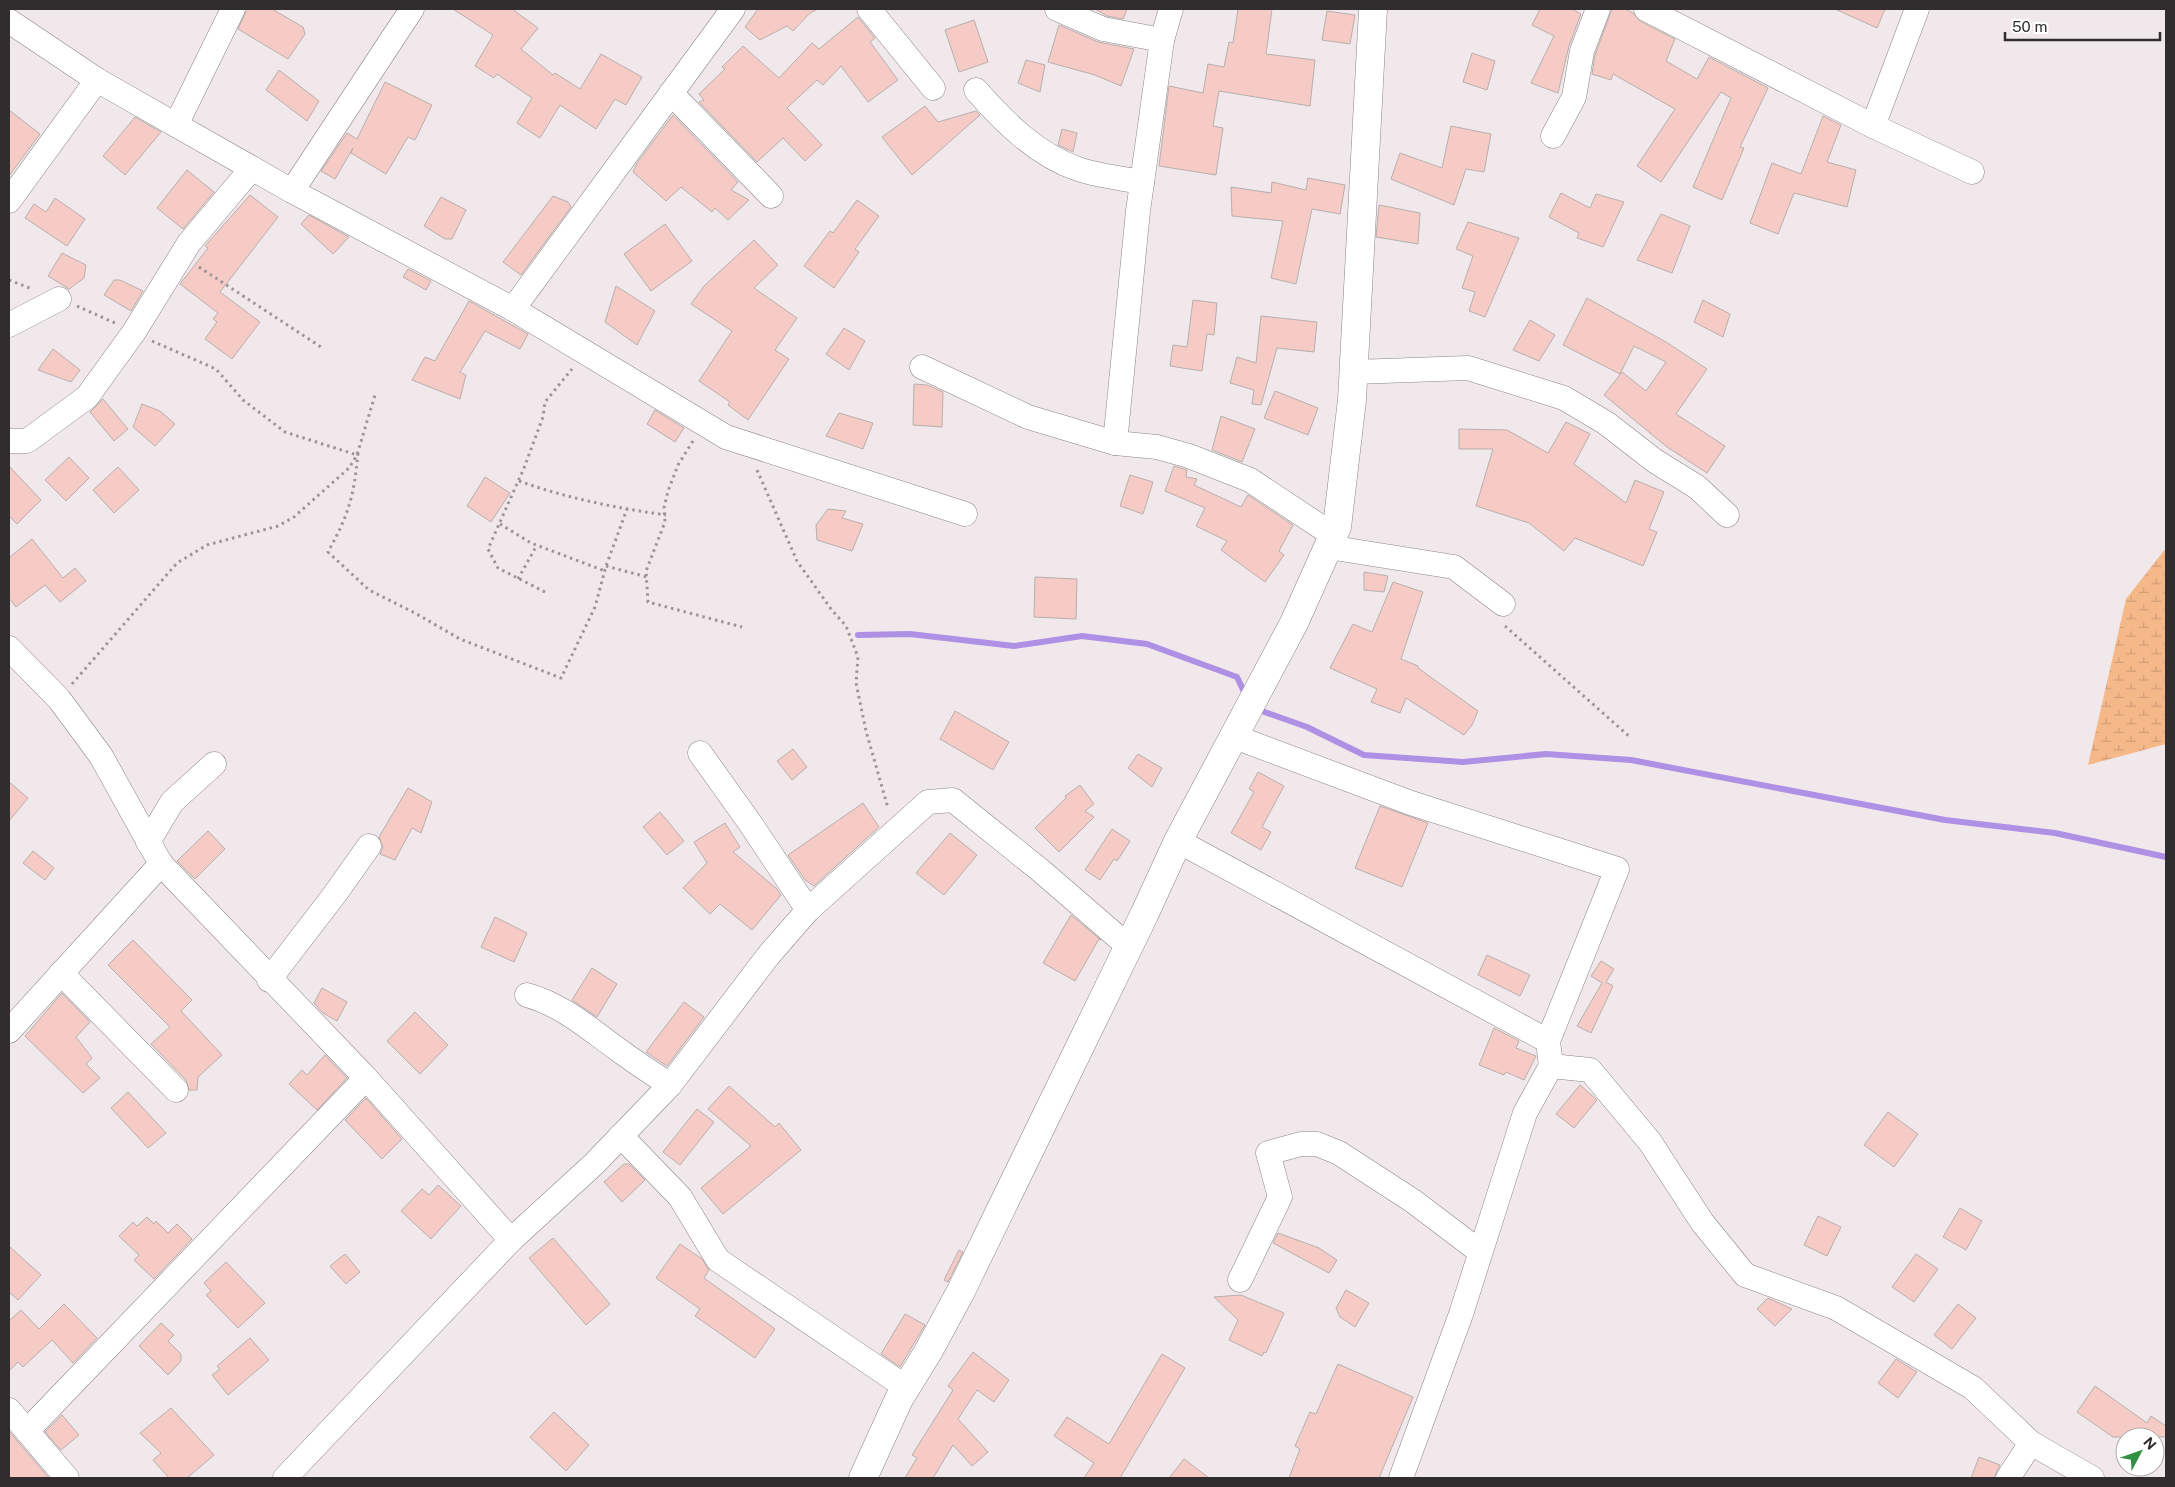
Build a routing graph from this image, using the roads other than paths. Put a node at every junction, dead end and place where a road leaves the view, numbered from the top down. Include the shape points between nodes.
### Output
1 (233, 9) edge
2 (412, 9) edge
3 (733, 9) edge
4 (869, 9) edge
5 (1058, 9) edge
6 (1170, 9) edge
7 (1373, 9) edge
8 (1598, 9) edge
9 (1646, 9) edge
10 (1917, 9) edge
11 (9, 21) edge
12 (1162, 40) junction
13 (97, 80) junction
14 (933, 88) dead end
15 (976, 90) dead end
16 (670, 93) junction
17 (176, 125) junction
18 (1873, 126) junction
19 (1553, 136) dead end
20 (252, 168) junction
21 (1972, 172) dead end
22 (1142, 182) junction
23 (292, 190) junction
24 (771, 196) dead end
25 (9, 201) edge
26 (59, 299) road end
27 (513, 309) junction
28 (9, 325) edge
29 (922, 367) dead end
30 (1354, 372) junction
31 (9, 440) edge
32 (1115, 443) junction
33 (965, 514) dead end
34 (1727, 515) dead end
35 (1330, 541) junction
36 (1503, 604) road end
37 (9, 648) edge
38 (1235, 738) junction
39 (700, 753) dead end
40 (214, 764) dead end
41 (1178, 841) junction
42 (148, 842) junction
43 (369, 846) dead end
44 (161, 864) junction
45 (808, 910) junction
46 (1128, 946) junction
47 (61, 973) junction
48 (269, 980) junction
49 (527, 995) dead end
50 (9, 1031) edge
51 (1548, 1041) junction
52 (1551, 1066) junction
53 (366, 1078) junction
54 (670, 1085) junction
55 (176, 1090) dead end
56 (621, 1136) junction
57 (511, 1240) junction
58 (1479, 1251) junction
59 (1240, 1280) dead end
60 (899, 1399) junction
61 (9, 1410) edge
62 (27, 1431) junction
63 (2031, 1443) junction
64 (67, 1478) edge
65 (285, 1478) edge
66 (863, 1478) edge
67 (1400, 1478) edge
68 (2008, 1478) edge
69 (2092, 1478) edge

1 - 17 street
2 - 23 street
3 - 16 street
4 - 14 street
5 - 12 street via 1103,29
6 - 12 street
7 - 30 street
8 - 19 street via 1582,51 1574,97
9 - 18 street
10 - 18 street
11 - 13 street
12 - 22 street
13 - 17 street
13 - 25 street
15 - 22 street via 994,111 1044,154 1078,169
16 - 24 street
16 - 27 street
17 - 20 street
18 - 21 street
20 - 23 street
20 - 31 street via 181,256 134,332 87,397 26,441
22 - 32 street
23 - 27 street
26 - 28 street
27 - 33 street via 726,437
29 - 32 street via 1028,417
30 - 34 street via 1468,368 1564,398 1606,423 1655,461 1697,487
30 - 35 street via 1337,527
32 - 35 street via 1165,449 1250,480
35 - 36 street via 1454,567
35 - 38 street via 1294,623
37 - 42 street via 58,699 101,756
38 - 41 street
38 - 51 street via 1411,803 1617,869
39 - 45 street
40 - 42 street via 172,802
41 - 46 street
41 - 51 street
42 - 44 street
43 - 48 street
44 - 47 street
44 - 48 street
45 - 46 street via 928,802 953,800
45 - 54 street via 768,956
46 - 60 street via 961,1291
47 - 50 street
47 - 55 street
48 - 53 street
49 - 54 street via 547,1001 582,1022
51 - 52 street
52 - 58 street via 1525,1113
52 - 63 street via 1590,1070 1650,1142 1702,1222 1745,1275 1836,1308 1973,1388
53 - 57 street
53 - 62 street
54 - 56 street
56 - 57 street
56 - 60 street via 680,1197 718,1260 904,1386
57 - 65 street
58 - 59 street via 1413,1201 1339,1153 1317,1144 1301,1144 1268,1153 1280,1197
58 - 67 street via 1461,1314
60 - 66 street
61 - 62 street
62 - 64 street
63 - 68 street
63 - 69 street

